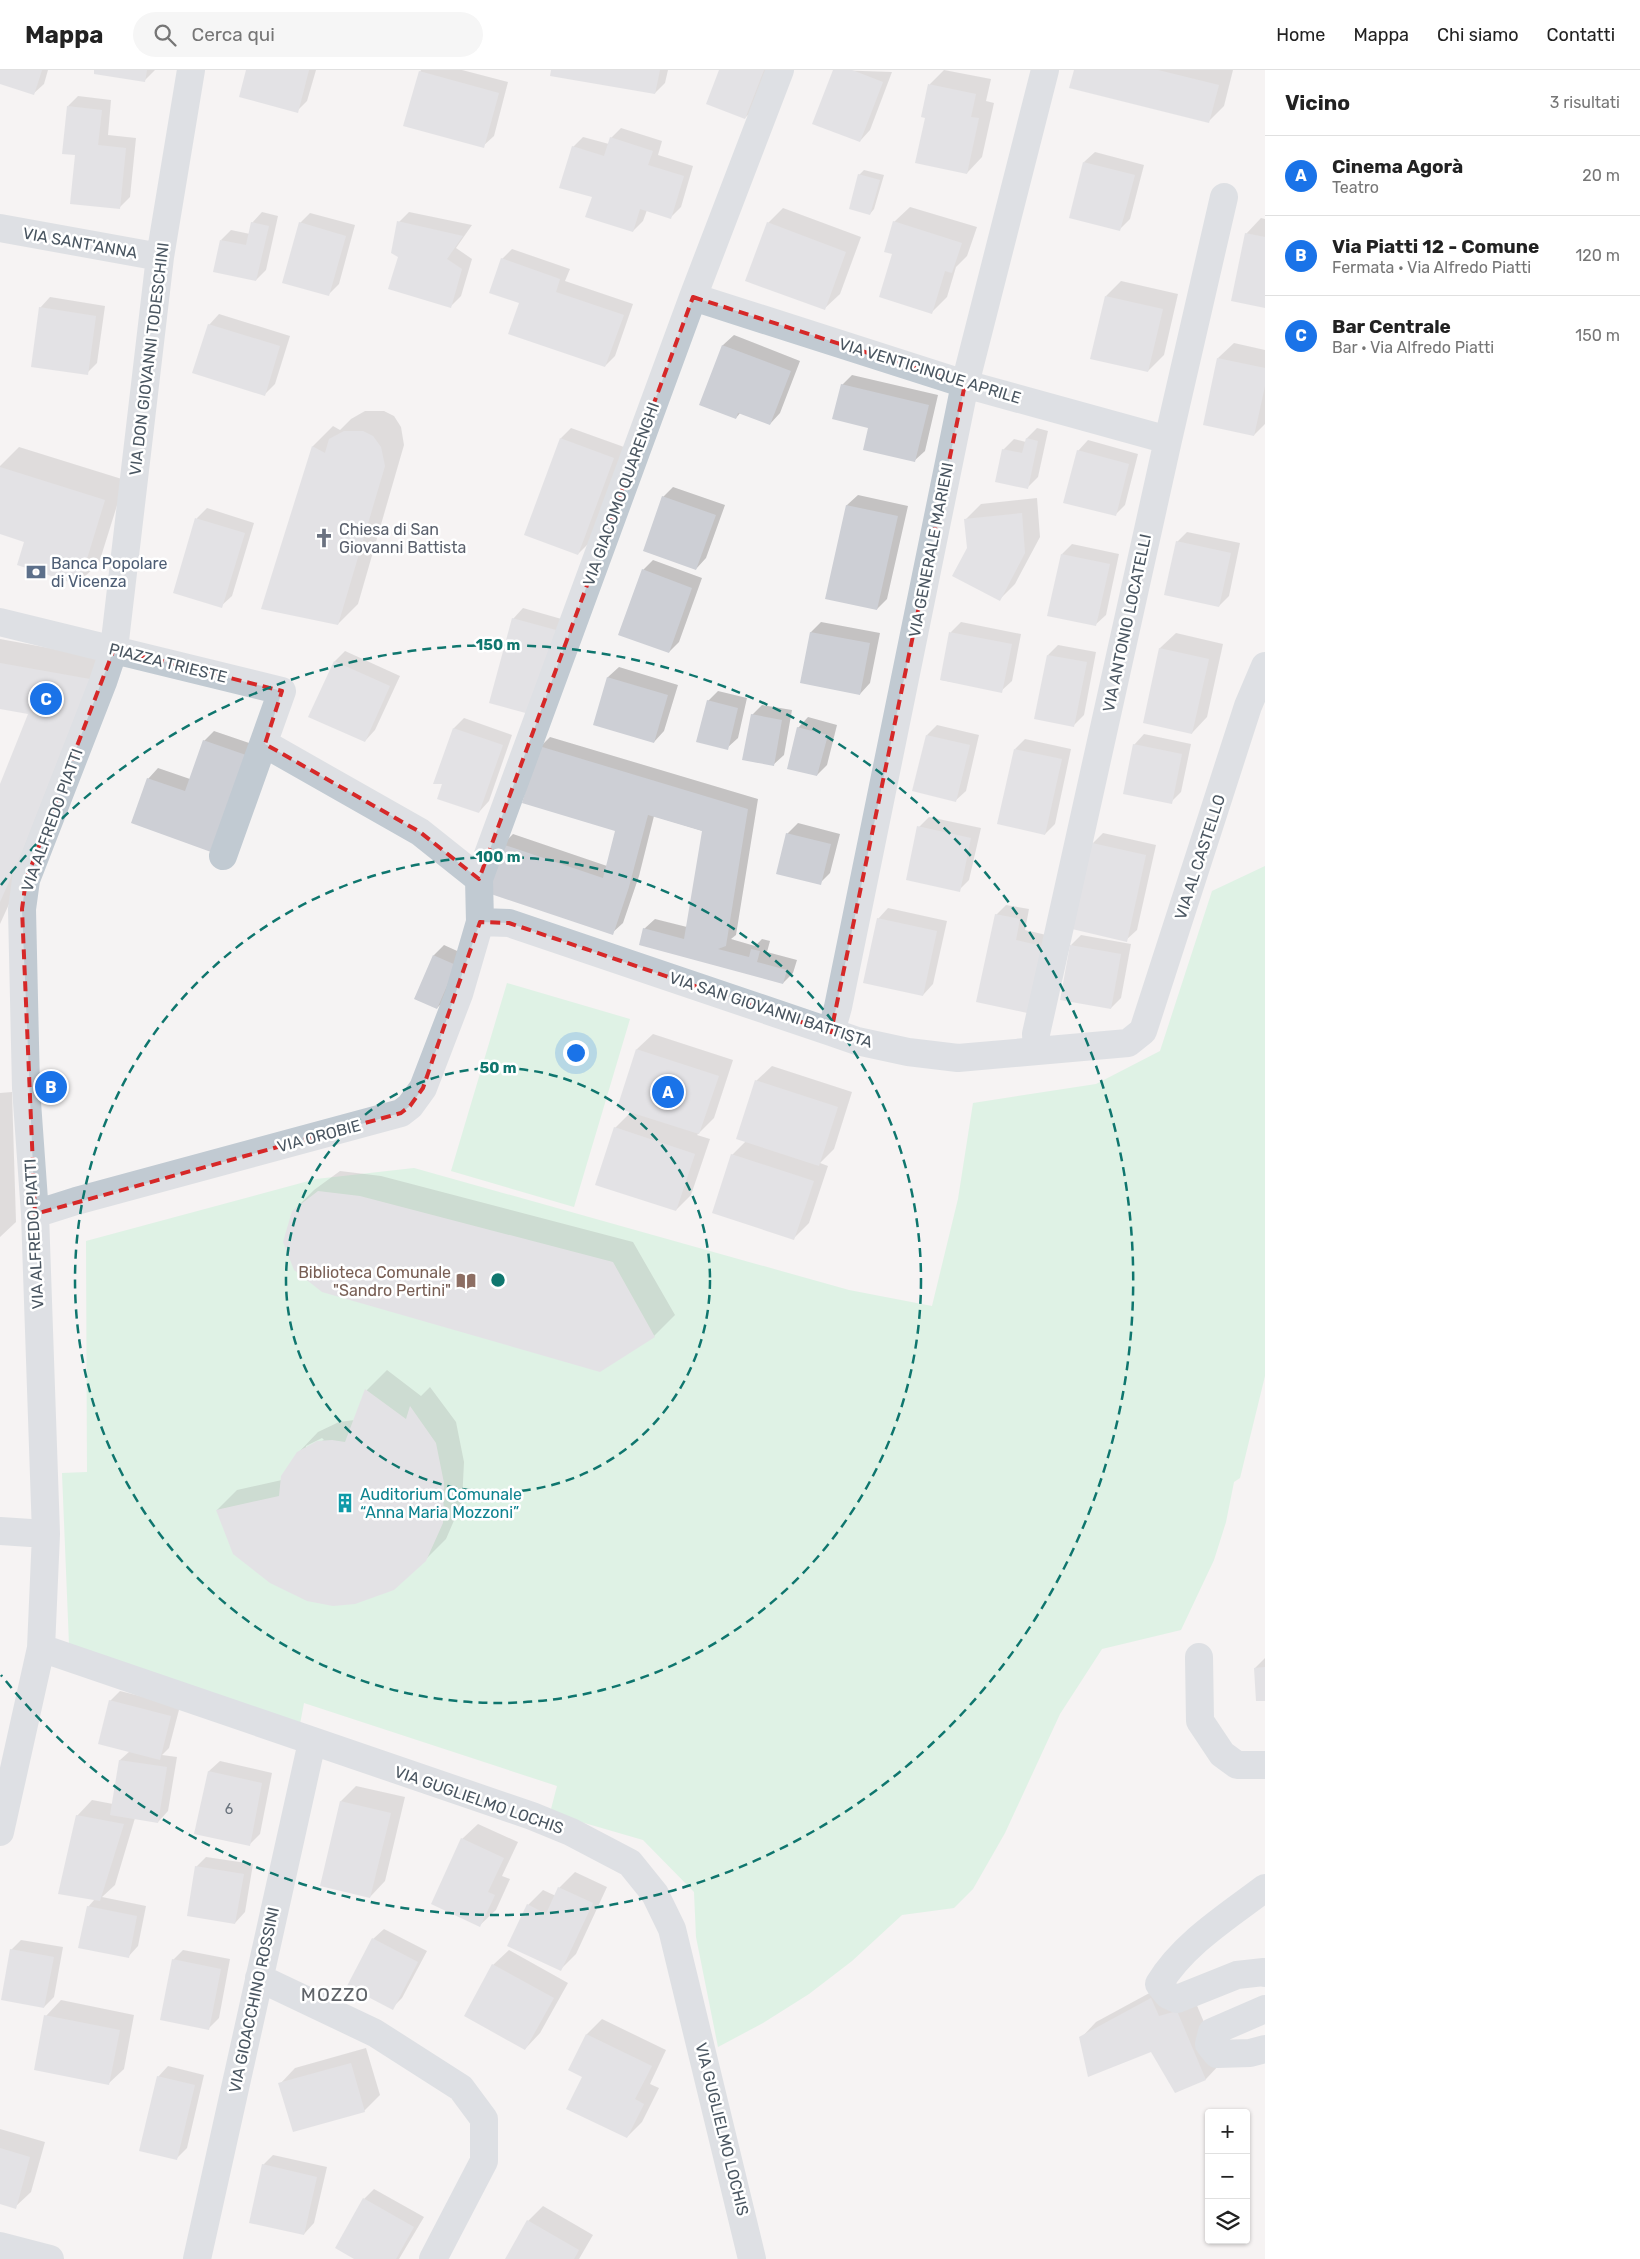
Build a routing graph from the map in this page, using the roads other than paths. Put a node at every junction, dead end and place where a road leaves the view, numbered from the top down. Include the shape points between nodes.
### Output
1 (191, 70) edge
2 (780, 70) edge
3 (1045, 70) edge
4 (1224, 196) dead end
5 (0, 228) edge
6 (160, 257) junction
7 (693, 297) junction
8 (965, 384) junction
9 (1168, 440) junction
10 (0, 622) edge
11 (114, 648) junction
12 (1265, 666) edge
13 (265, 744) junction
14 (224, 856) dead end
15 (479, 879) junction
16 (480, 922) junction
17 (831, 1032) junction
18 (1128, 1043) joint
19 (1037, 1050) junction
20 (35, 1214) junction
21 (0, 1531) edge
22 (46, 1534) junction
23 (41, 1648) junction
24 (1199, 1657) dead end
25 (312, 1742) junction
26 (1265, 1765) edge
27 (0, 1832) edge
28 (1265, 1888) edge
29 (1265, 1973) edge
30 (259, 1978) junction
31 (1265, 2009) edge
32 (1265, 2049) edge
33 (0, 2246) edge
34 (50, 2259) edge
35 (197, 2259) edge
36 (433, 2259) edge
37 (752, 2259) edge

1 - 6 street, VIA DON GIOVANNI TODESCHINI
2 - 7 street, VIA GIACOMO QUARENGHI
3 - 8 street, VIA GENERALE MARIENI
4 - 9 street, VIA ANTONIO LOCATELLI
5 - 6 street, VIA SANT'ANNA
6 - 11 street, VIA DON GIOVANNI TODESCHINI
7 - 8 street, VIA VENTICINQUE APRILE
7 - 15 street, VIA GIACOMO QUARENGHI
8 - 9 street, VIA VENTICINQUE APRILE
8 - 17 street, VIA GENERALE MARIENI
9 - 19 street, VIA ANTONIO LOCATELLI via 1036,1034
10 - 11 street, PIAZZA TRIESTE
11 - 13 street, PIAZZA TRIESTE via 282,691
11 - 20 street, VIA ALFREDO PIATTI via 104,682 26,880 22,909 26,1088
12 - 18 street, VIA AL CASTELLO via 1248,706 1143,1031
13 - 14 street, PIAZZA TRIESTE
13 - 15 street via 420,832
15 - 16 street, VIA GIACOMO QUARENGHI
16 - 17 street, VIA SAN GIOVANNI BATTISTA via 509,923
16 - 20 street, VIA OROBIE via 459,994 423,1088 401,1113
17 - 19 street, VIA SAN GIOVANNI BATTISTA via 908,1052 958,1058
18 - 19 street, VIA SAN GIOVANNI BATTISTA
20 - 22 street, VIA ALFREDO PIATTI
21 - 22 street
22 - 23 street, VIA ALFREDO PIATTI
23 - 25 street, VIA GUGLIELMO LOCHIS
23 - 27 street, VIA ALFREDO PIATTI
24 - 26 street via 1200,1721 1222,1754 1237,1765
25 - 30 street, VIA GIOACCHINO ROSSINI
25 - 37 street, VIA GUGLIELMO LOCHIS via 532,1816 630,1863 656,1894 672,1929
28 - 29 street via 1170,1966 1159,1984 1168,1996 1178,1999 1237,1975
30 - 35 street, VIA GIOACCHINO ROSSINI
30 - 36 street via 375,2033 461,2088 484,2119 484,2161
31 - 32 street via 1212,2032 1210,2044 1217,2054
33 - 34 street

